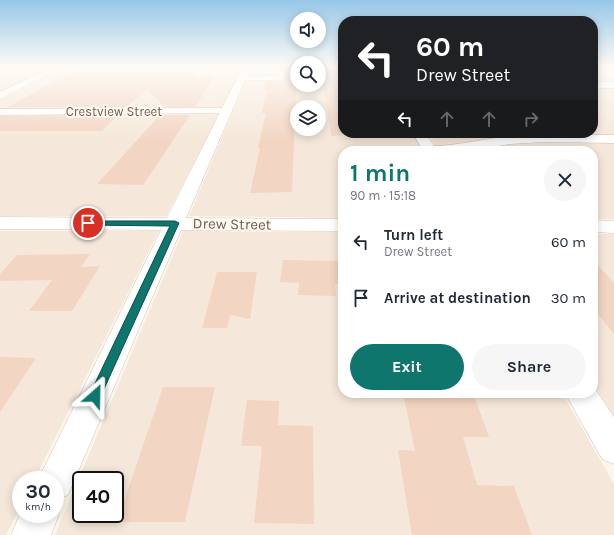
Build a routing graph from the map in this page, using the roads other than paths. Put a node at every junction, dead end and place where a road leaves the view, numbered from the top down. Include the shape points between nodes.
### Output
1 (10, 91) edge
2 (236, 91) edge
3 (0, 96) edge
4 (227, 111) junction
5 (0, 112) edge
6 (543, 138) edge
7 (543, 138) edge
8 (614, 140) edge
9 (475, 146) edge
10 (0, 223) edge
11 (175, 223) junction
12 (338, 225) edge
13 (598, 226) edge
14 (614, 226) edge
15 (583, 398) edge
16 (614, 447) edge
17 (60, 471) edge
18 (36, 523) edge
19 (31, 535) edge

1 - 3 street
2 - 4 street
4 - 5 street, Crestview Street
4 - 11 street
6 - 9 street
7 - 8 street
10 - 11 street, Drew Street
11 - 12 street, Drew Street
11 - 17 street
13 - 14 street
15 - 16 street
18 - 19 street

